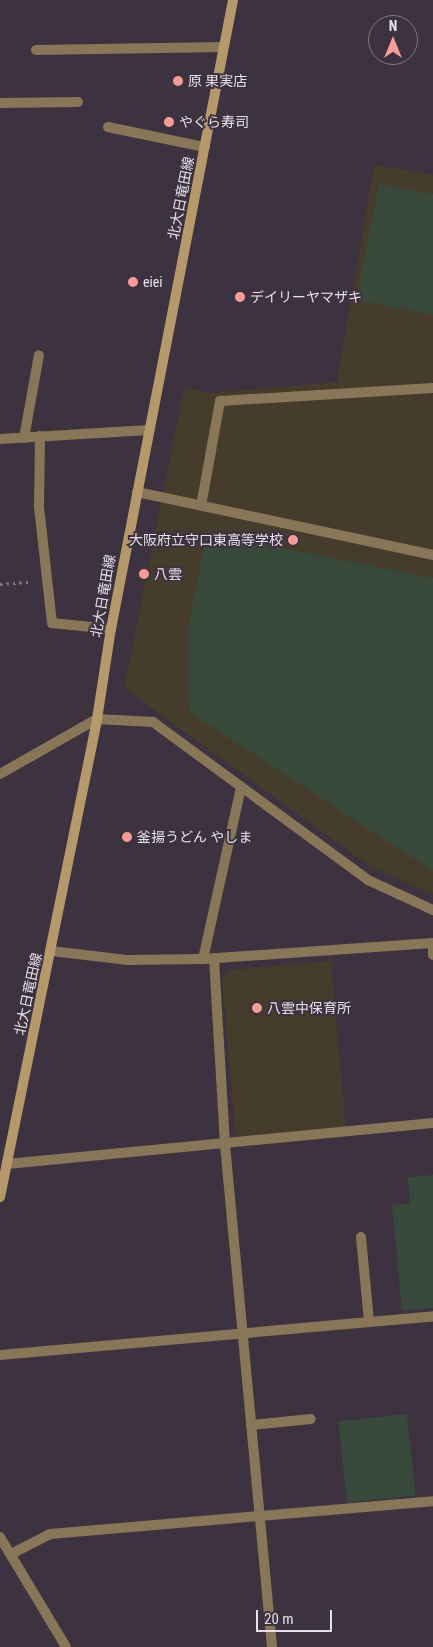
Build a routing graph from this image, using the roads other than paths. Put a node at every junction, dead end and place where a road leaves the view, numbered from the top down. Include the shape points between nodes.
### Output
1 (232, 0) edge
2 (223, 48) junction
3 (36, 50) dead end
4 (78, 102) dead end
5 (0, 103) edge
6 (108, 127) dead end
7 (205, 147) junction
8 (39, 355) dead end
9 (433, 388) edge
10 (149, 430) junction
11 (40, 436) junction
12 (24, 438) junction
13 (0, 439) edge
14 (137, 492) junction
15 (201, 506) junction
16 (433, 555) edge
17 (111, 629) junction
18 (97, 719) junction
19 (0, 774) edge
20 (241, 787) junction
21 (433, 910) edge
22 (433, 943) edge
23 (51, 952) junction
24 (433, 955) edge
25 (208, 959) junction
26 (433, 1123) edge
27 (225, 1145) junction
28 (6, 1164) junction
29 (0, 1197) edge
30 (361, 1236) dead end
31 (433, 1316) edge
32 (369, 1321) junction
33 (244, 1332) junction
34 (0, 1355) edge
35 (311, 1419) dead end
36 (251, 1425) junction
37 (433, 1501) edge
38 (259, 1514) junction
39 (0, 1537) edge
40 (11, 1554) junction
41 (66, 1647) edge
42 (272, 1647) edge

1 - 2 main road, 北大日竜田線
2 - 3 street
2 - 7 main road, 北大日竜田線
4 - 5 street
6 - 7 street
7 - 10 main road, 北大日竜田線
8 - 12 street
9 - 15 street via 220,401
10 - 11 street
10 - 14 main road, 北大日竜田線
11 - 12 street
11 - 17 street via 39,507 52,623
12 - 13 street
14 - 15 street
14 - 17 main road, 北大日竜田線
15 - 16 street
17 - 18 main road, 北大日竜田線
18 - 19 street
18 - 20 street via 153,722
18 - 23 main road, 北大日竜田線
20 - 21 street via 368,880
20 - 25 street
22 - 24 street
22 - 25 street
23 - 25 street via 128,960
23 - 28 main road, 北大日竜田線
25 - 27 street
26 - 27 street
27 - 28 street
27 - 33 street
28 - 29 main road, 北大日竜田線
30 - 32 street
31 - 32 street
32 - 33 street
33 - 34 street
33 - 36 street
35 - 36 street
36 - 38 street
37 - 38 street
38 - 40 street via 50,1534
38 - 42 street
39 - 40 street
40 - 41 street

